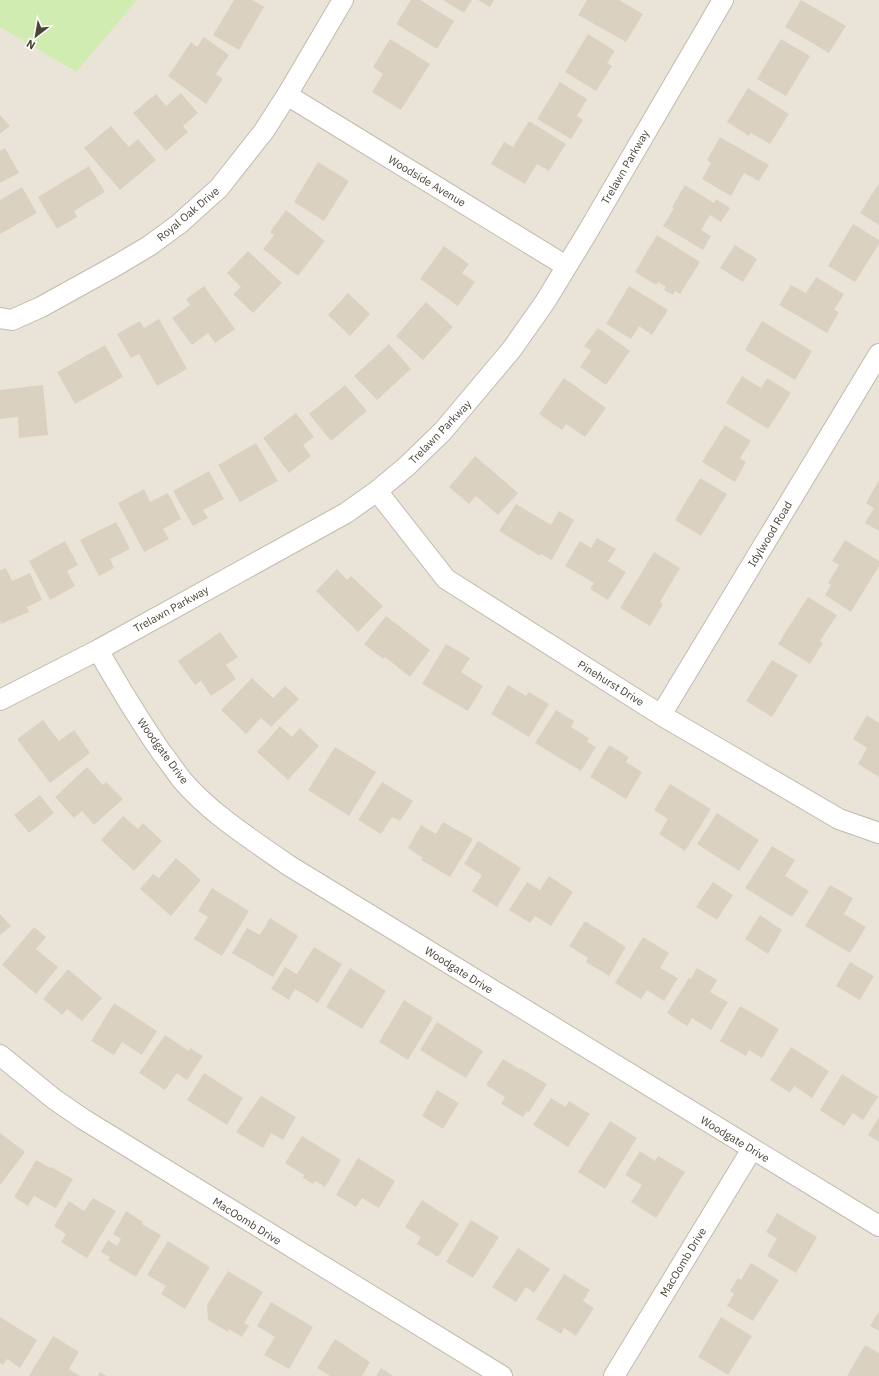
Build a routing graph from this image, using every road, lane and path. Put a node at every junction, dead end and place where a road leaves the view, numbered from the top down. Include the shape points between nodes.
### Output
1 (344, 0) edge
2 (723, 0) edge
3 (287, 95) junction
4 (566, 266) junction
5 (0, 318) edge
6 (879, 354) edge
7 (377, 491) junction
8 (98, 650) junction
9 (0, 700) edge
10 (661, 715) junction
11 (879, 833) edge
12 (0, 1055) edge
13 (752, 1149) junction
14 (879, 1226) edge
15 (502, 1376) edge
16 (614, 1376) edge

1 - 3 street, Royal Oak Drive
2 - 4 street, Trelawn Parkway
3 - 4 street, Woodside Avenue
3 - 5 street, Royal Oak Drive via 264,131 219,188 179,224 149,246 41,307 12,320
4 - 7 street, Trelawn Parkway via 545,302 512,349 476,394 443,432
6 - 10 street, Idylwood Road
7 - 8 street, Trelawn Parkway via 346,513
7 - 10 street, Pinehurst Drive via 446,579
8 - 9 street, Trelawn Parkway
8 - 13 street, Woodgate Drive via 144,726 182,780 232,826 288,865
10 - 11 street, Pinehurst Drive via 839,819
12 - 15 street, MacOomb Drive via 54,1100 83,1119
13 - 14 street, Woodgate Drive
13 - 16 street, MacOomb Drive

